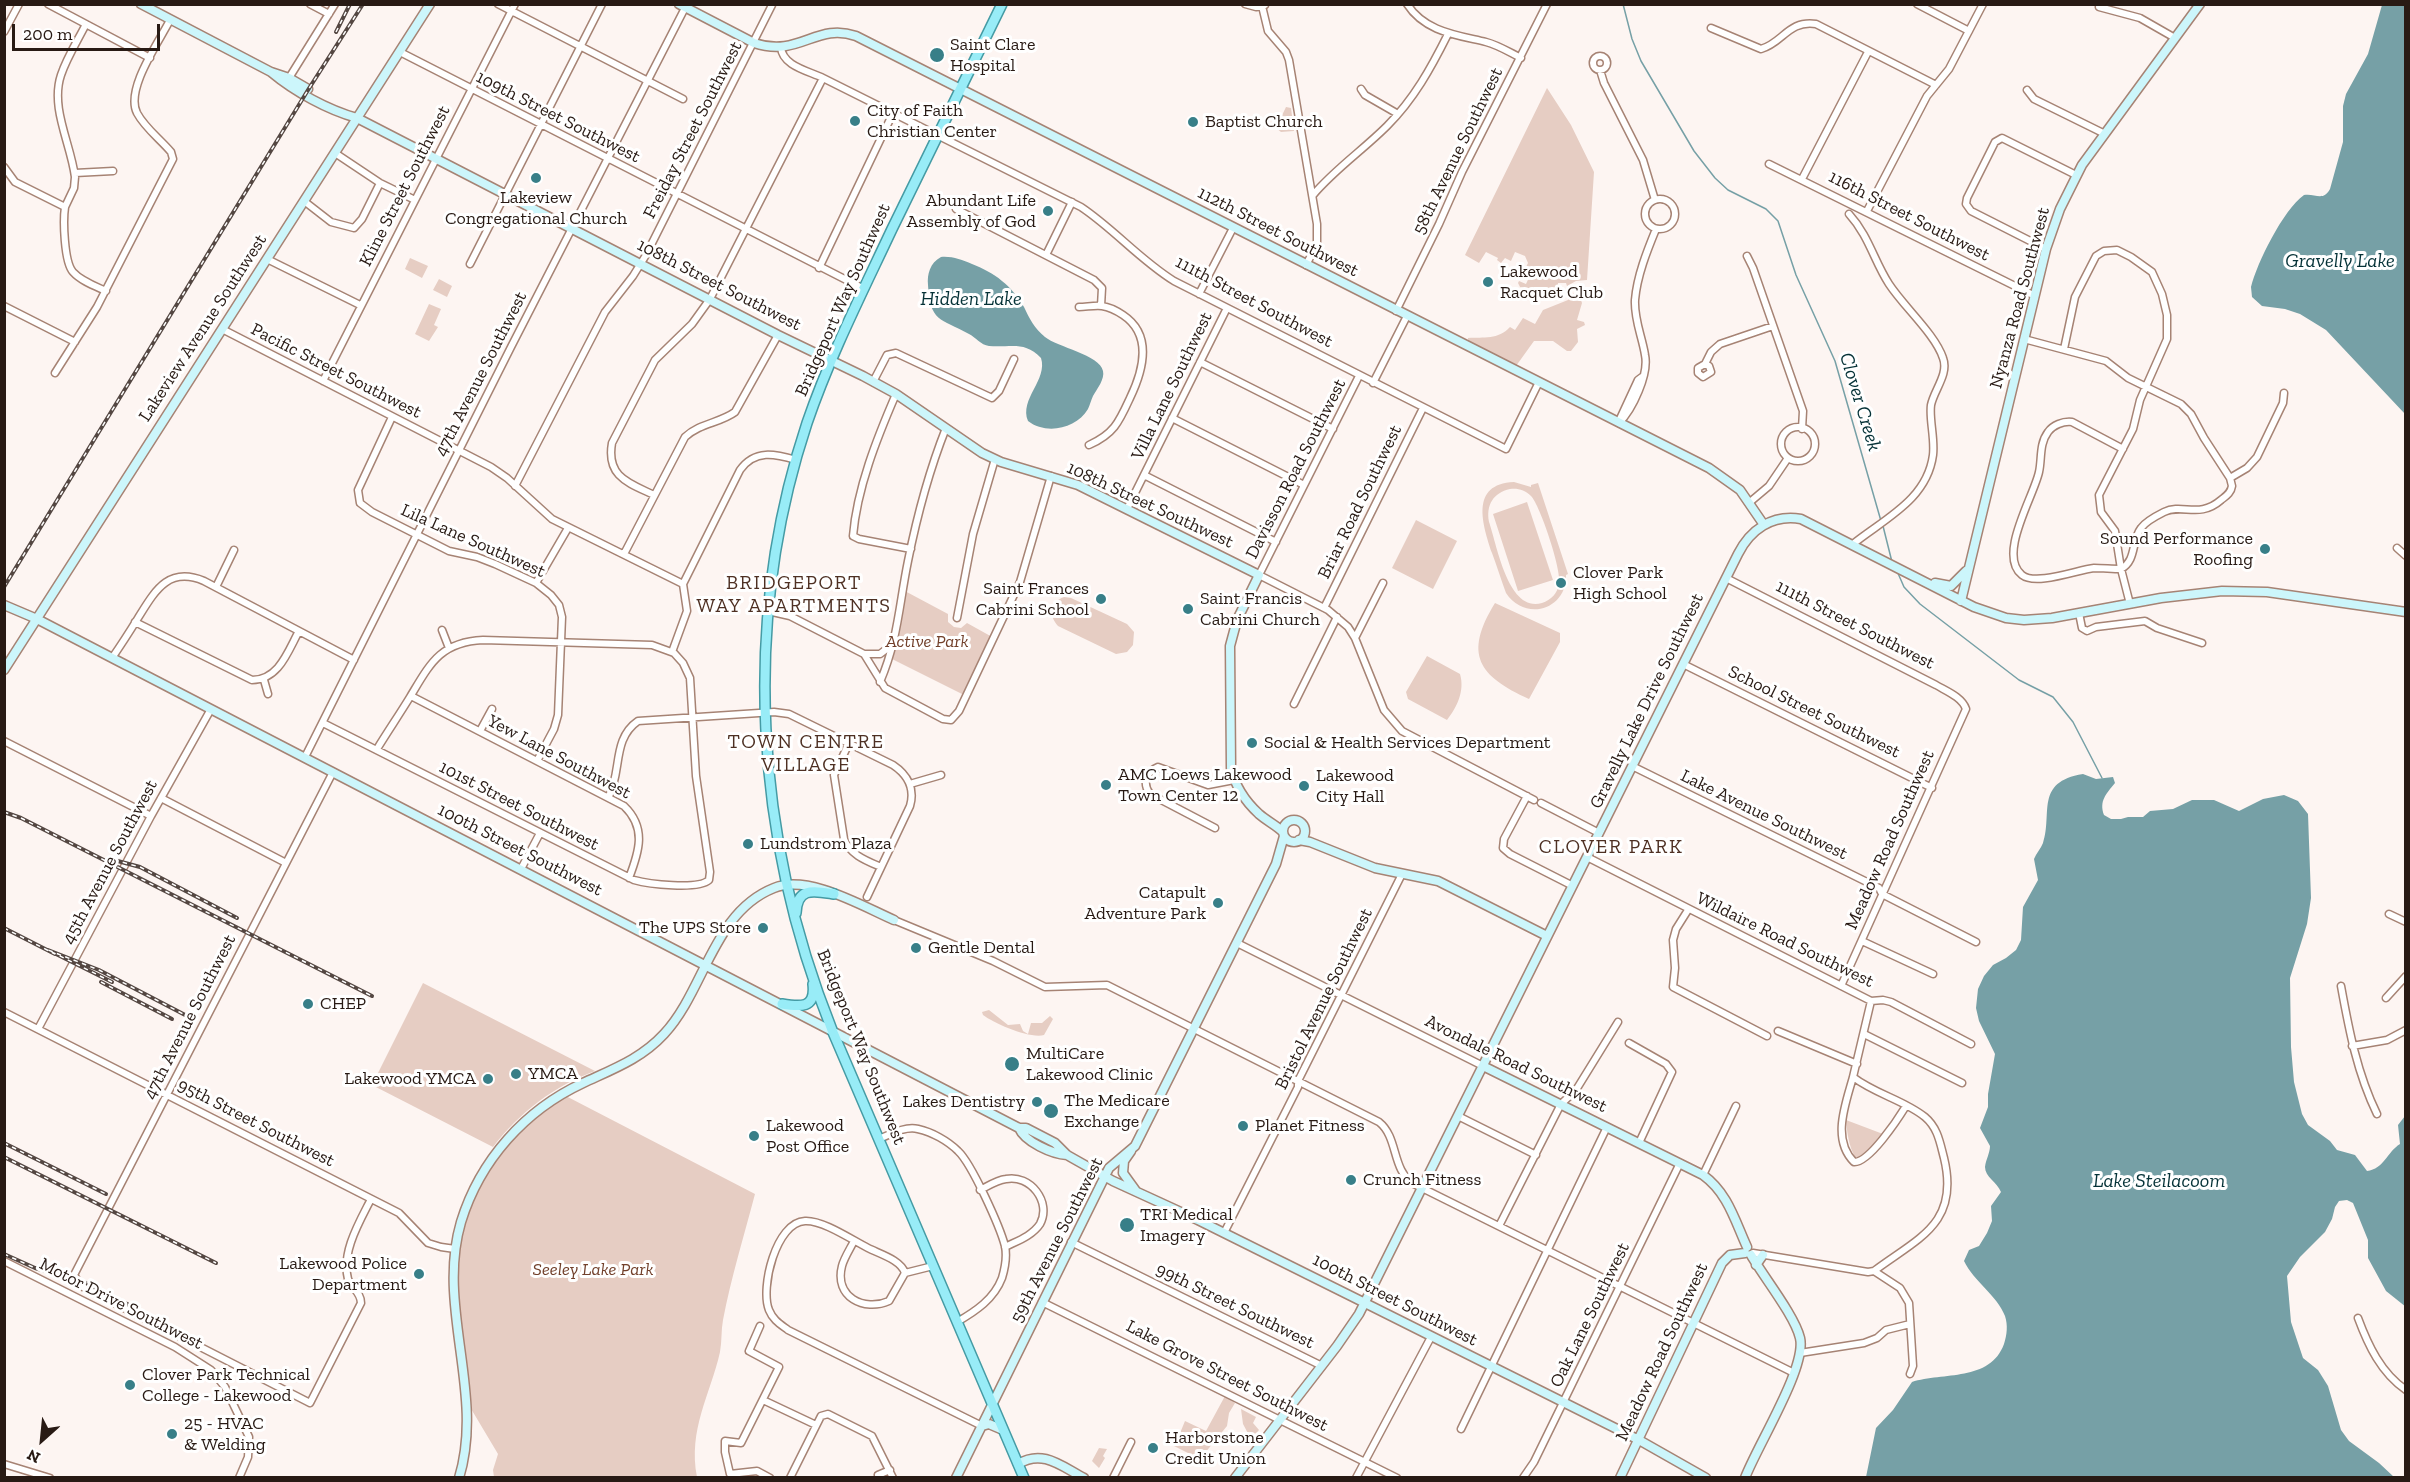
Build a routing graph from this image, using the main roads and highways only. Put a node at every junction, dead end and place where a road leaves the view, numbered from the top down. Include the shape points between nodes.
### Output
1 (1002, 4) edge
2 (834, 894) road end
3 (796, 924) junction
4 (812, 973) junction
5 (782, 1004) road end
6 (1024, 1478) edge

1 - 3 main road, Bridgeport Way Southwest via 831,360 796,460 780,528 768,610 765,712 773,808
2 - 3 main road via 811,892 801,896
3 - 4 main road, Bridgeport Way Southwest
4 - 5 main road via 814,992 808,1003 798,1007
4 - 6 main road, Bridgeport Way Southwest via 832,1030

